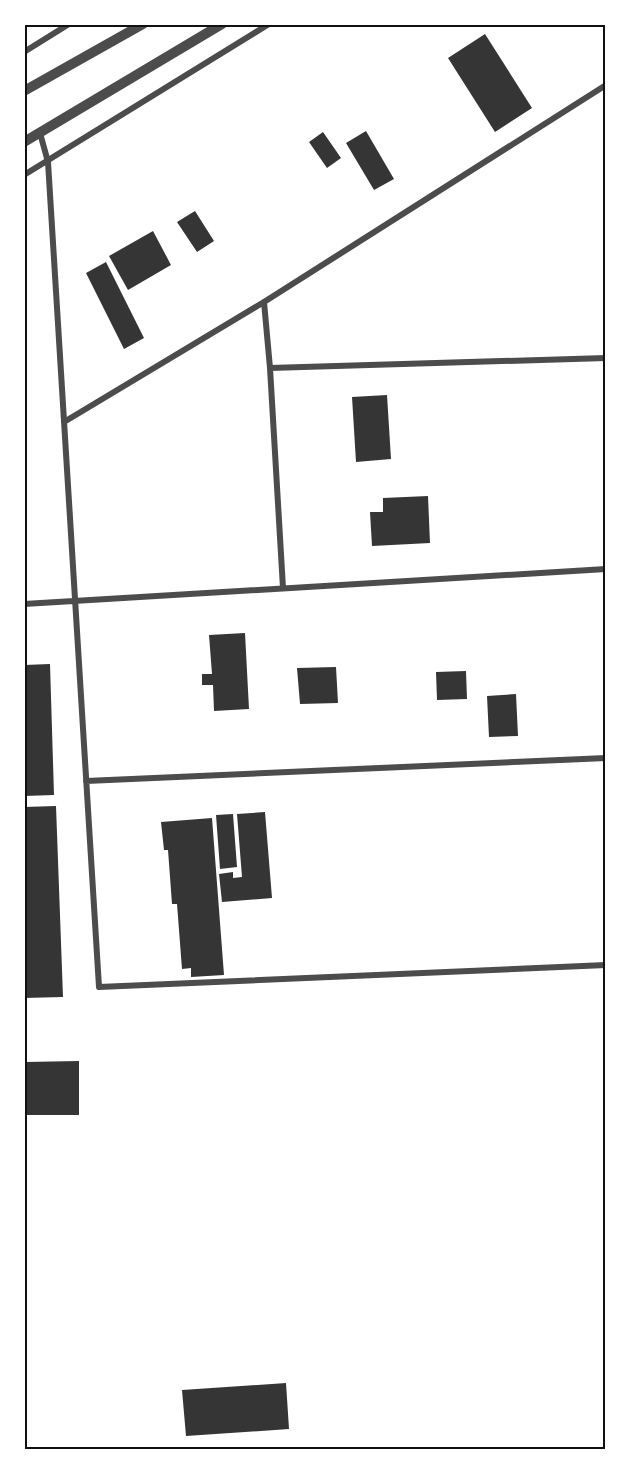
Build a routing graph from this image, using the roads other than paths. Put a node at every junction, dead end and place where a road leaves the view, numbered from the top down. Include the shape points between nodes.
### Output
1 (69, 24) edge
2 (143, 24) edge
3 (222, 24) edge
4 (269, 24) edge
5 (24, 52) edge
6 (606, 85) edge
7 (24, 91) edge
8 (40, 133) junction
9 (24, 142) edge
10 (48, 162) junction
11 (24, 175) edge
12 (264, 302) junction
13 (606, 358) edge
14 (270, 368) junction
15 (64, 422) junction
16 (606, 569) edge
17 (283, 588) junction
18 (75, 601) junction
19 (24, 604) edge
20 (606, 758) edge
21 (86, 781) junction
22 (606, 965) edge

1 - 5 street
2 - 7 street
3 - 8 street
4 - 10 street
6 - 12 street
8 - 9 street
8 - 10 street
10 - 11 street
10 - 15 street
12 - 14 street
12 - 15 street
13 - 14 street
14 - 17 street
15 - 18 street
16 - 17 street
17 - 18 street
18 - 19 street
18 - 21 street
20 - 21 street
21 - 22 street via 99,987

